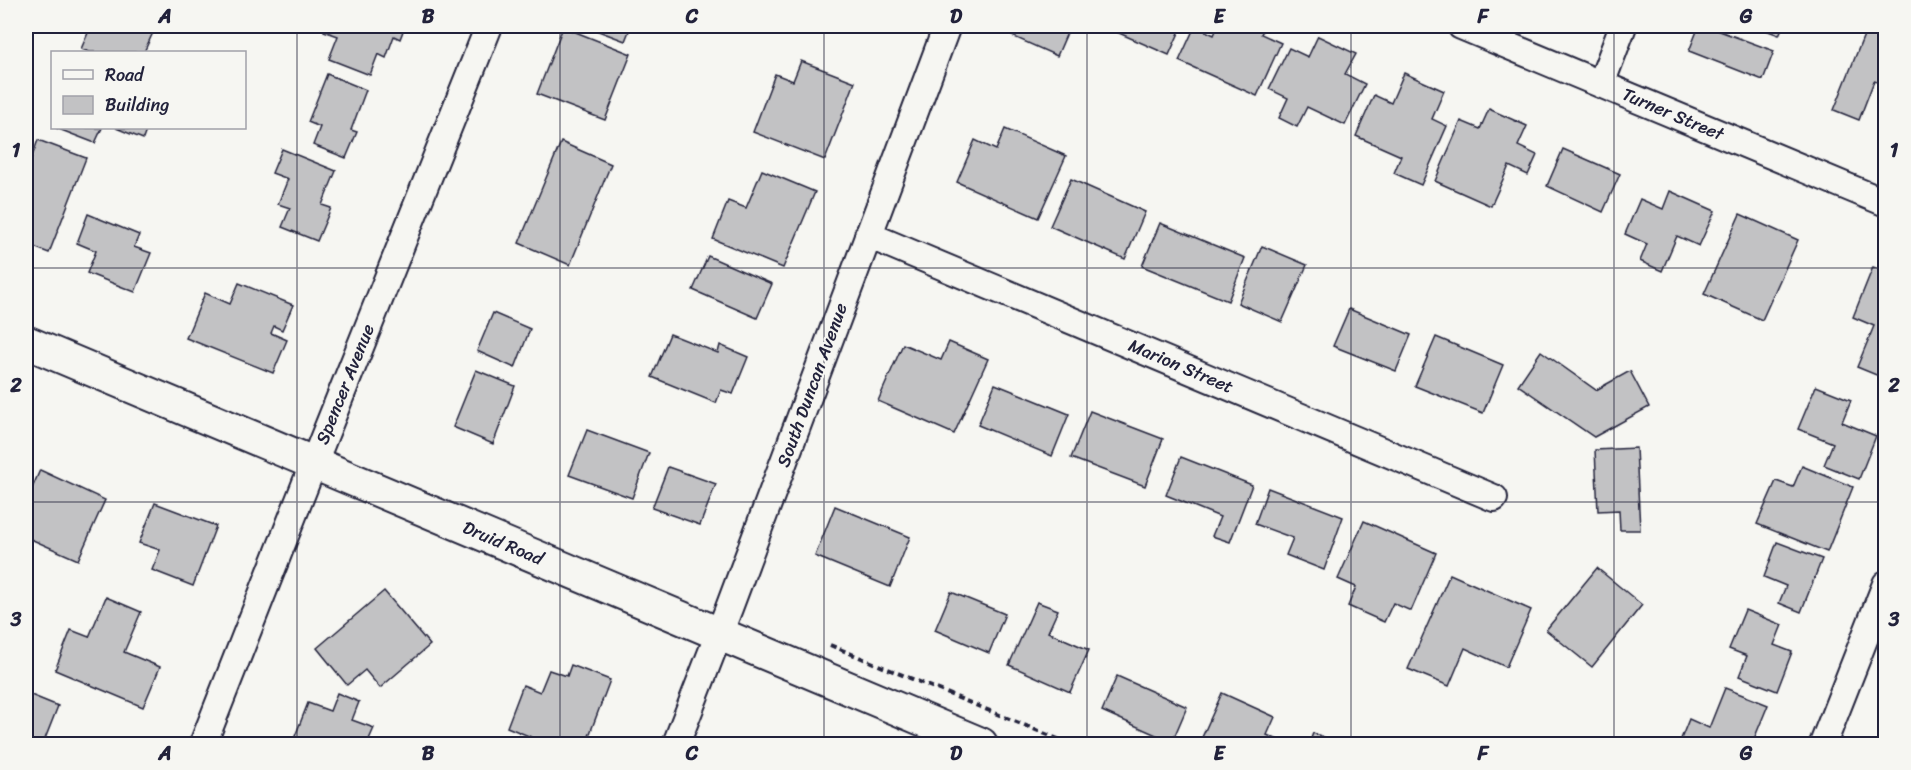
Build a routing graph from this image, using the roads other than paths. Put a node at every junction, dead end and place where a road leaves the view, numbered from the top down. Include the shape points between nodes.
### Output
1 (489, 26) edge
2 (947, 26) edge
3 (1461, 26) edge
4 (1623, 26) edge
5 (1601, 84) junction
6 (1886, 203) edge
7 (868, 235) junction
8 (26, 342) edge
9 (313, 464) junction
10 (1494, 498) dead end
11 (1886, 584) edge
12 (719, 634) junction
13 (203, 744) edge
14 (676, 744) edge
15 (981, 744) edge
16 (1823, 744) edge

1 - 9 street, Spencer Avenue
2 - 7 street, South Duncan Avenue
3 - 5 street, Turner Street
4 - 5 street
5 - 6 street, Turner Street
7 - 10 street, Marion Street
7 - 12 street, South Duncan Avenue
8 - 9 street, Druid Road
9 - 12 street, Druid Road
9 - 13 street, Spencer Avenue
11 - 16 street
12 - 14 street, South Duncan Avenue
12 - 15 street, Druid Road

